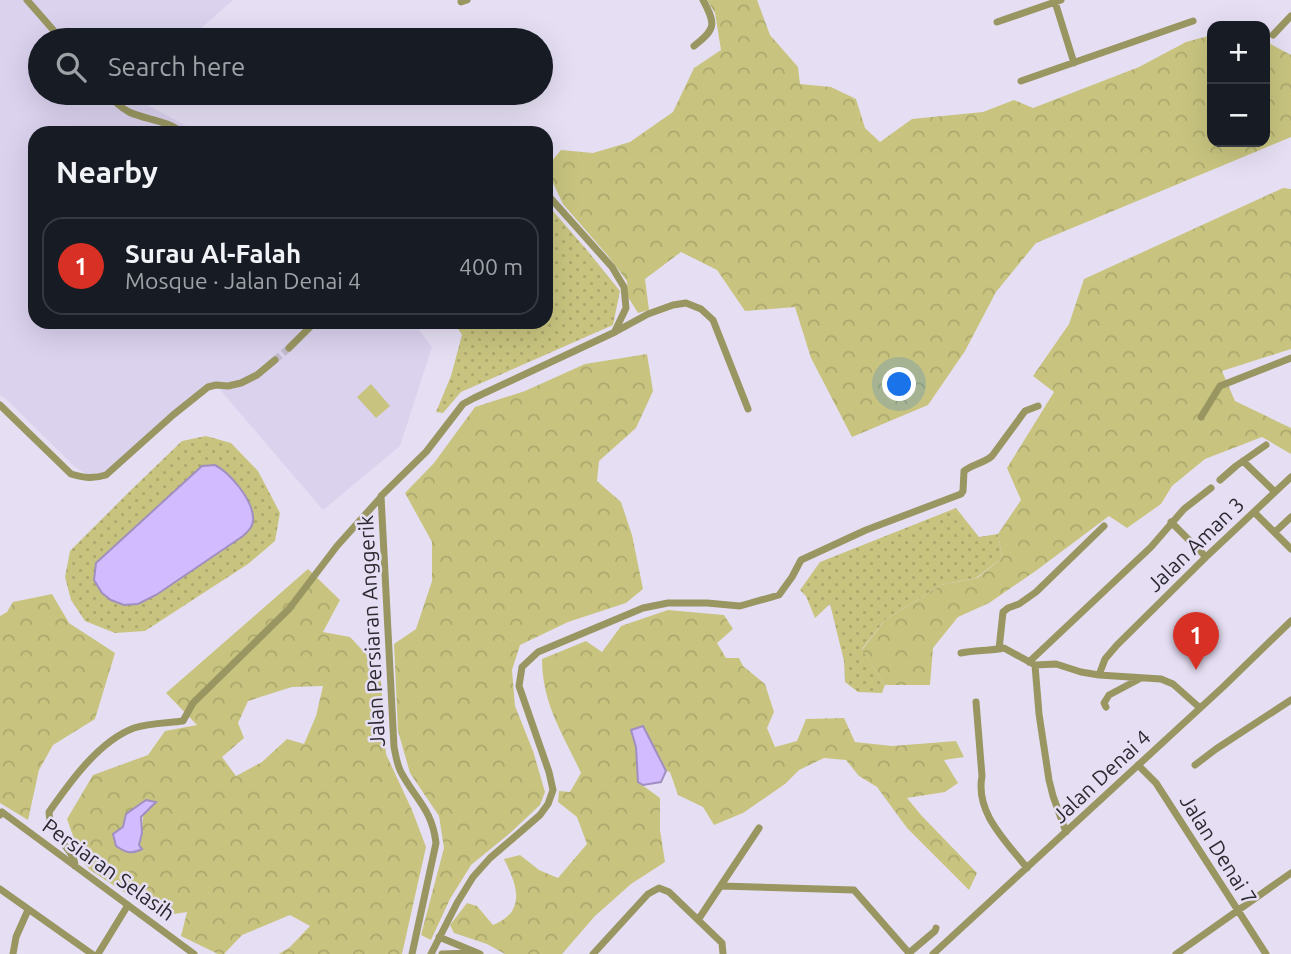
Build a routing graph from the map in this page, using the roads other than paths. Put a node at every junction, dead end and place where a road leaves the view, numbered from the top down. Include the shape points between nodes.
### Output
1 (27, 0) edge
2 (703, 0) edge
3 (1058, 1) edge
4 (1291, 16) edge
5 (1194, 21) dead end
6 (997, 22) dead end
7 (52, 28) edge
8 (1273, 35) dead end
9 (694, 46) dead end
10 (1073, 63) junction
11 (1021, 81) dead end
12 (120, 105) edge
13 (171, 126) edge
14 (553, 201) edge
15 (308, 329) edge
16 (615, 332) junction
17 (289, 348) tunnel mouth
18 (1291, 358) edge
19 (275, 360) tunnel mouth
20 (0, 405) edge
21 (1038, 406) dead end
22 (748, 409) dead end
23 (1201, 417) dead end
24 (1266, 445) dead end
25 (1243, 461) junction
26 (1291, 477) edge
27 (1220, 480) dead end
28 (1211, 488) dead end
29 (1274, 491) junction
30 (381, 496) junction
31 (1254, 512) junction
32 (1291, 517) edge
33 (1171, 522) junction
34 (1104, 526) dead end
35 (1275, 532) junction
36 (1291, 549) edge
37 (1206, 556) junction
38 (1291, 621) edge
39 (999, 649) junction
40 (961, 653) dead end
41 (1032, 663) junction
42 (1099, 675) junction
43 (1142, 678) junction
44 (1291, 700) edge
45 (976, 702) dead end
46 (1106, 707) dead end
47 (1200, 708) junction
48 (1138, 765) junction
49 (1195, 765) dead end
50 (1, 814) edge
51 (759, 828) dead end
52 (1066, 832) junction
53 (75, 866) junction
54 (1027, 868) junction
55 (1291, 873) edge
56 (721, 886) junction
57 (0, 889) edge
58 (128, 905) junction
59 (28, 910) junction
60 (1237, 910) junction
61 (698, 920) junction
62 (936, 928) dead end
63 (439, 937) junction
64 (909, 953) edge
65 (13, 954) edge
66 (95, 954) edge
67 (194, 954) edge
68 (412, 954) edge
69 (431, 954) edge
70 (442, 954) edge
71 (479, 954) edge
72 (593, 954) edge
73 (723, 954) edge
74 (933, 954) edge
75 (1175, 954) edge
76 (1266, 954) edge

1 - 7 street
2 - 9 street via 713,25
3 - 6 street
3 - 10 street
4 - 8 street
5 - 10 street
10 - 11 street
12 - 13 street
14 - 16 street via 624,287 626,308
15 - 17 street
16 - 22 street, Jalan Persiaran Anggerik via 673,304 701,309 713,320
16 - 30 street, Jalan Persiaran Anggerik via 463,404 426,452
18 - 23 street via 1220,386
19 - 20 street via 241,383 208,387 106,475 94,479 71,474
21 - 63 street via 1025,411 992,456 964,471 961,494 801,560 779,595 740,606 668,603 643,608 538,652 522,667 519,686 553,790 540,816 473,877
24 - 25 street
25 - 27 street
25 - 29 street
26 - 29 street, Jalan Aman 3
28 - 33 street
29 - 31 street, Jalan Aman 3
30 - 53 street via 289,609 193,704 183,721 134,728 114,739 70,782 49,818 55,834 75,858
30 - 68 street, Jalan Persiaran Anggerik via 394,747 400,771 434,827 436,843
31 - 35 street
31 - 37 street, Jalan Aman 3
32 - 35 street
33 - 37 street
33 - 41 street
34 - 39 street via 1036,592 1003,611
35 - 36 street
37 - 42 street, Jalan Aman 3 via 1107,657
38 - 47 street, Jalan Denai 4
39 - 40 street
39 - 41 street via 1008,649
41 - 42 street
41 - 52 street via 1049,780
42 - 43 street
43 - 46 street via 1109,695
43 - 47 street via 1173,684
44 - 49 street
45 - 54 street via 981,797 992,823
47 - 48 street, Jalan Denai 4
48 - 52 street, Jalan Denai 4
48 - 60 street, Jalan Denai 7 via 1156,783
50 - 53 street, Persiaran Selasih
51 - 56 street
52 - 54 street, Jalan Denai 4
53 - 58 street, Persiaran Selasih
54 - 74 street, Jalan Denai 4
55 - 60 street
56 - 61 street
56 - 64 street via 854,890
57 - 59 street
58 - 66 street
58 - 67 street, Persiaran Selasih
59 - 65 street
59 - 66 street
60 - 75 street
60 - 76 street, Jalan Denai 7
61 - 72 street via 666,890 656,889
61 - 73 street via 722,943
62 - 64 street
63 - 69 street
63 - 71 street
70 - 71 street

